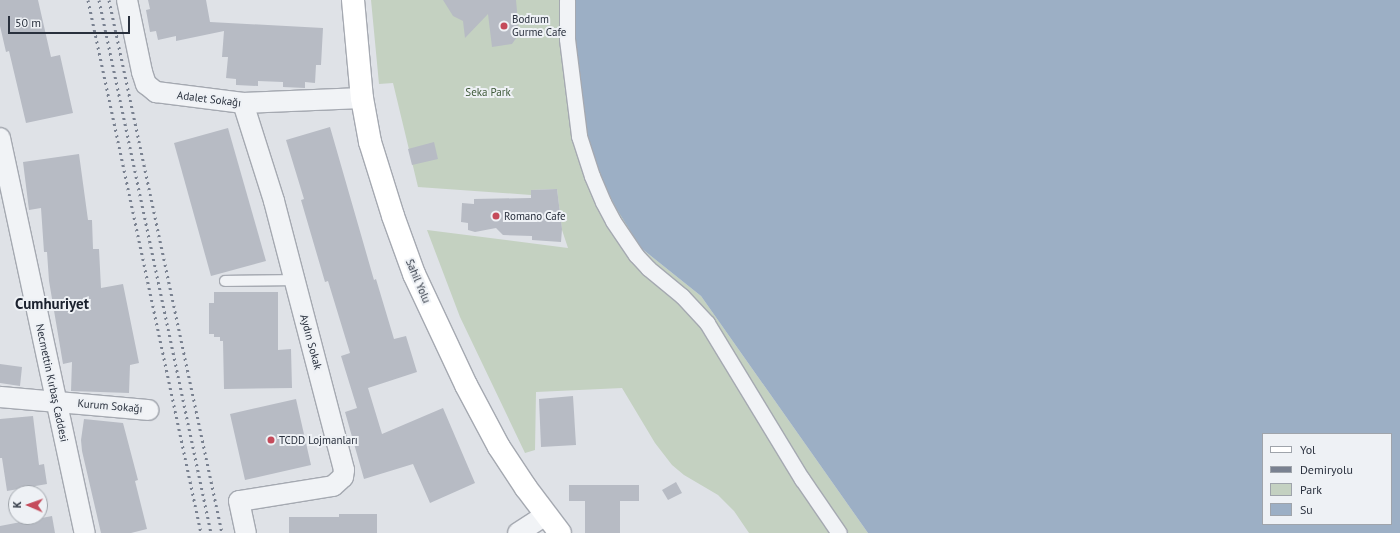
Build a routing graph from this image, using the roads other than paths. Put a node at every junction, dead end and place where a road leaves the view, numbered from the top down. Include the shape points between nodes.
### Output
1 (127, 0) edge
2 (352, 0) edge
3 (567, 0) edge
4 (362, 98) junction
5 (243, 103) junction
6 (0, 139) edge
7 (294, 280) junction
8 (225, 281) dead end
9 (0, 397) edge
10 (55, 401) junction
11 (148, 410) dead end
12 (546, 515) junction
13 (85, 533) edge
14 (246, 533) edge
15 (518, 533) edge
16 (560, 533) edge
17 (839, 533) edge

1 - 5 street, Adalet Sokağı via 146,84 156,92
2 - 4 main road, Sahil Yolu
3 - 17 street via 567,39 579,136 603,202 636,255 682,296 707,323 802,479
4 - 5 street, Adalet Sokağı
4 - 12 main road, Sahil Yolu via 380,177 414,274 466,386 499,446
5 - 7 street, Aydın Sokak via 274,201
6 - 10 street, Necmettin Kırbaş Caddesi
7 - 8 lane
7 - 14 street, Aydın Sokak via 341,456 343,477 333,486 239,501
9 - 10 street, Kurum Sokağı
10 - 11 street, Kurum Sokağı
10 - 13 street, Necmettin Kırbaş Caddesi
12 - 15 street
12 - 16 main road, Sahil Yolu

